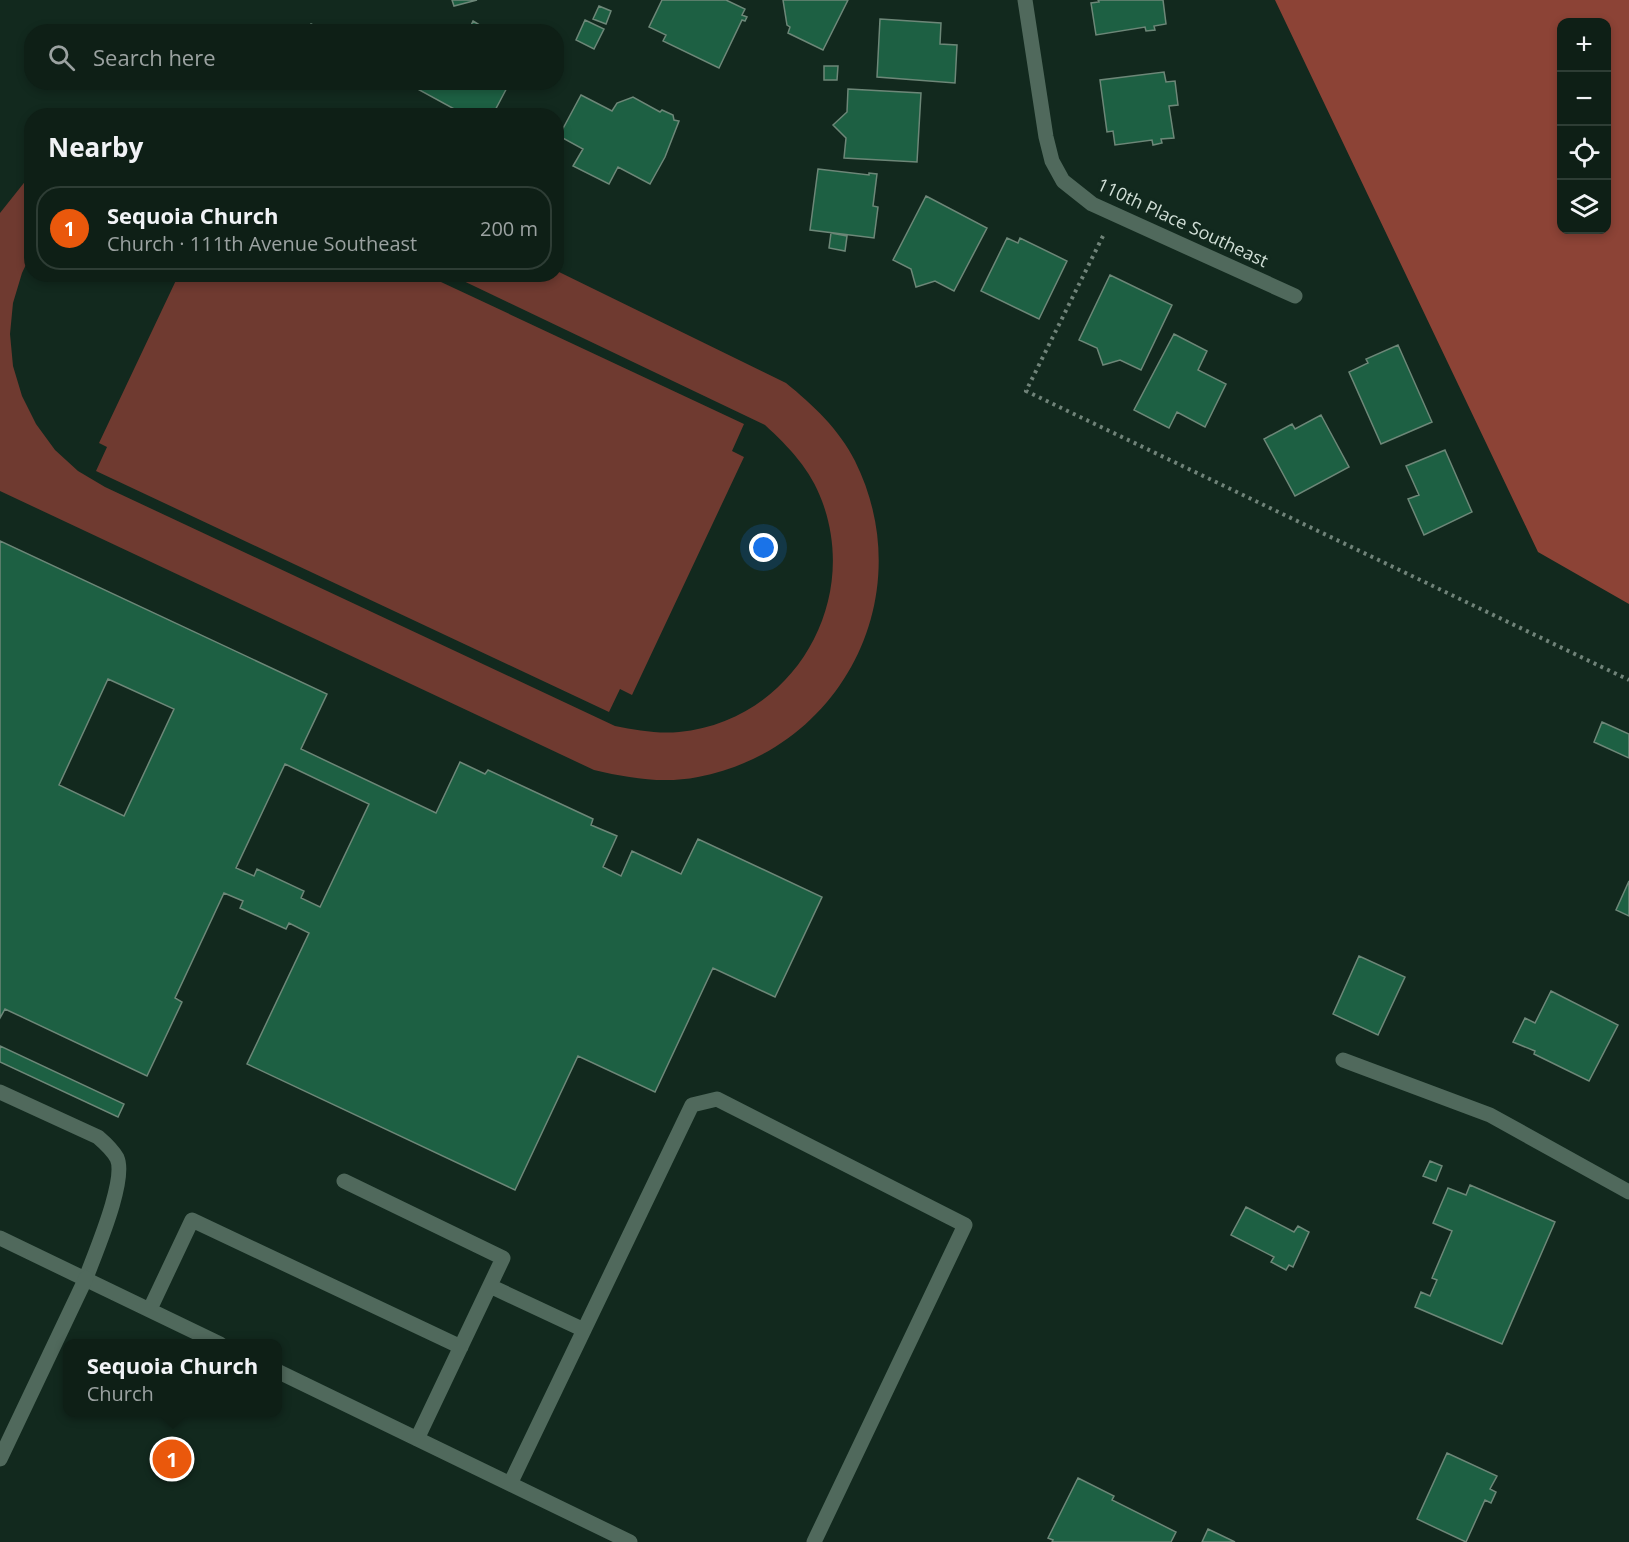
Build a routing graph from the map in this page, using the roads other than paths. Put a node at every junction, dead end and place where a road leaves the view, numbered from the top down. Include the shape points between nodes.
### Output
1 (1025, 0) edge
2 (1295, 296) dead end
3 (1343, 1060) dead end
4 (0, 1092) edge
5 (344, 1181) dead end
6 (1629, 1192) edge
7 (0, 1238) edge
8 (86, 1278) junction
9 (490, 1286) junction
10 (150, 1310) junction
11 (584, 1330) junction
12 (210, 1339) edge
13 (461, 1347) junction
14 (282, 1373) edge
15 (417, 1439) junction
16 (0, 1459) edge
17 (510, 1484) junction
18 (630, 1542) edge
19 (814, 1542) edge

1 - 2 street, 110th Place Southeast via 1046,137 1052,161 1063,181 1092,204
3 - 6 street via 1490,1114
4 - 8 street via 98,1137 118,1160 118,1183
5 - 9 street via 503,1258
7 - 8 street
8 - 10 street
8 - 16 street
9 - 11 street
9 - 13 street
10 - 12 street
10 - 13 street via 192,1220
11 - 17 street
11 - 19 street via 692,1105 717,1099 965,1225
13 - 15 street
14 - 15 street
15 - 17 street
17 - 18 street

